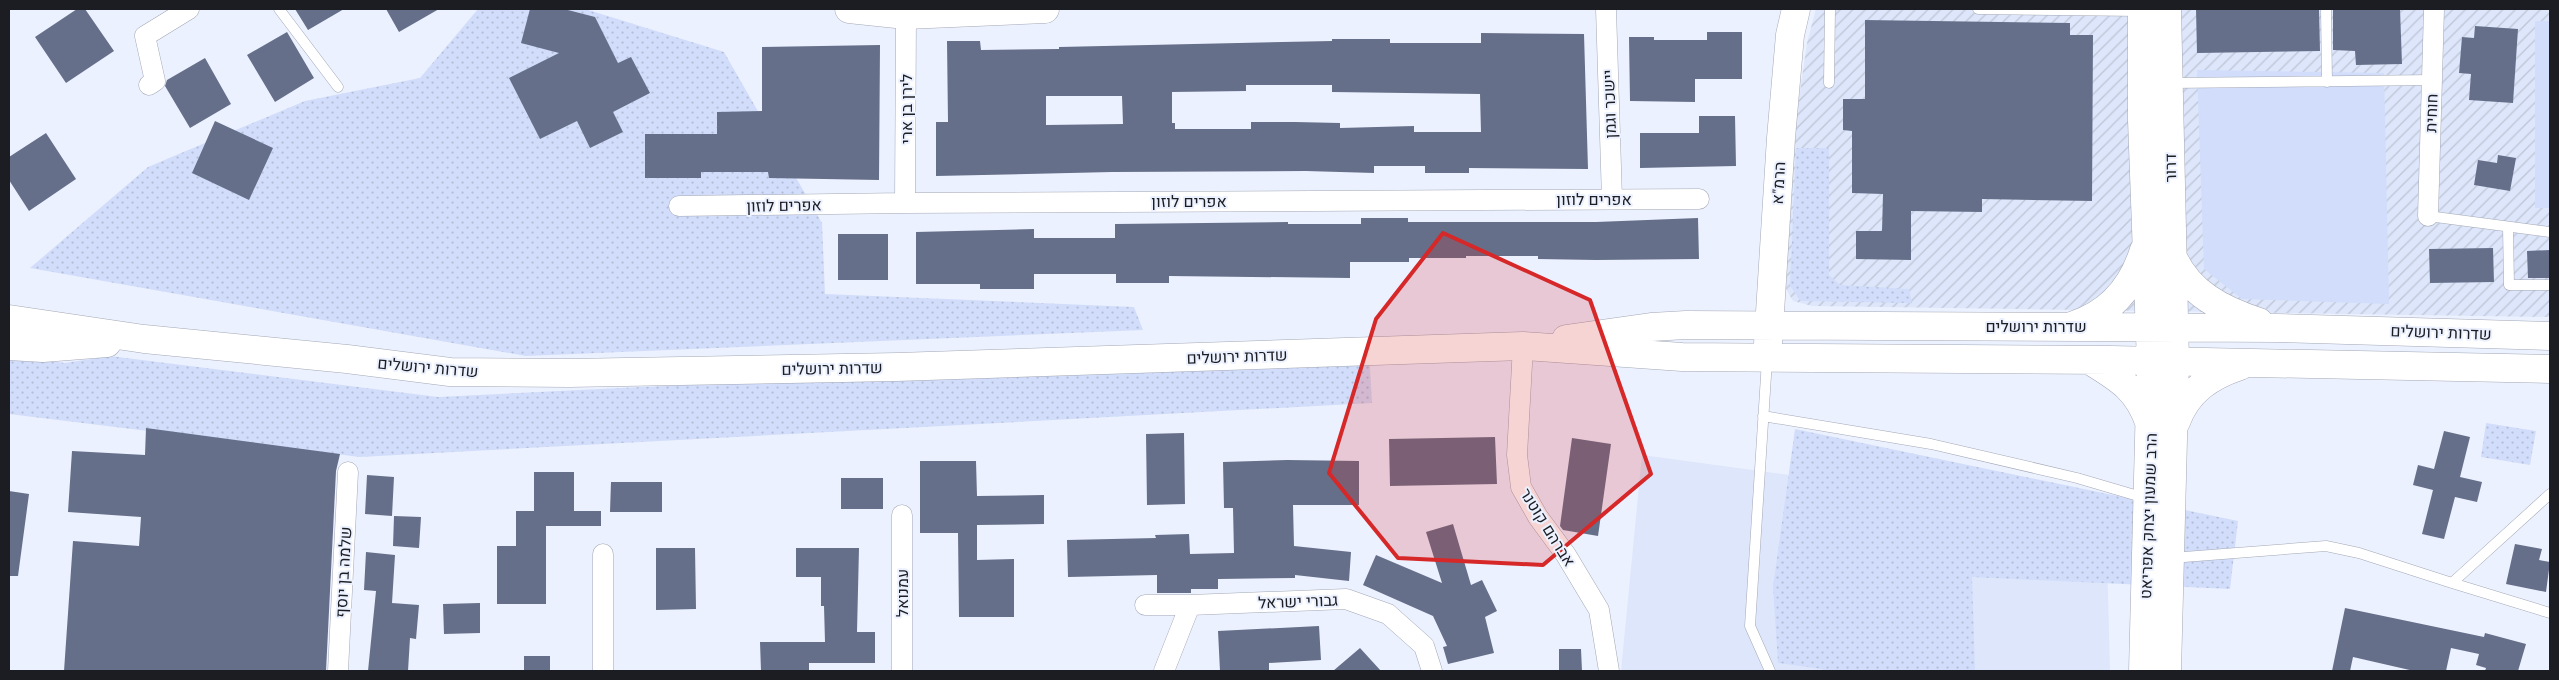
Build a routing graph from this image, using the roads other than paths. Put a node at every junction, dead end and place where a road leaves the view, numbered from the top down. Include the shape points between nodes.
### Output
1 (190, 9) edge
2 (279, 9) edge
3 (848, 9) edge
4 (1046, 9) edge
5 (1606, 9) edge
6 (1796, 9) edge
7 (1830, 9) edge
8 (1978, 9) edge
9 (2326, 9) edge
10 (2434, 9) edge
11 (2150, 10) edge
12 (906, 15) junction
13 (2432, 80) junction
14 (2327, 82) junction
15 (1829, 83) dead end
16 (2168, 83) junction
17 (149, 85) dead end
18 (338, 87) dead end
19 (1612, 199) junction
20 (1699, 199) dead end
21 (905, 203) junction
22 (679, 206) dead end
23 (2428, 216) joint
24 (2508, 227) junction
25 (2550, 232) edge
26 (2146, 239) junction
27 (2172, 254) junction
28 (2550, 285) edge
29 (9, 319) edge
30 (1769, 325) junction
31 (2072, 326) junction
32 (2163, 328) junction
33 (2277, 328) junction
34 (2550, 336) edge
35 (144, 339) junction
36 (9, 346) edge
37 (1522, 346) junction
38 (1767, 358) junction
39 (2087, 360) junction
40 (2163, 362) junction
41 (2246, 364) junction
42 (2550, 369) edge
43 (1763, 416) junction
44 (2162, 427) junction
45 (348, 472) dead end
46 (2550, 494) edge
47 (2149, 499) junction
48 (902, 515) dead end
49 (604, 554) dead end
50 (2159, 557) junction
51 (2452, 582) junction
52 (1190, 604) junction
53 (1145, 605) dead end
54 (2550, 613) edge
55 (338, 671) edge
56 (603, 671) edge
57 (902, 671) edge
58 (1164, 671) edge
59 (1432, 671) edge
60 (1609, 671) edge
61 (1770, 671) edge
62 (2143, 671) edge
63 (2167, 671) edge

1 - 17 street via 145,36 155,81
2 - 18 lane
3 - 12 main road
4 - 12 main road
5 - 19 street, יישכר וגמן
6 - 30 main road, הרמ"א via 1790,36 1780,138
7 - 15 lane
8 - 11 lane
9 - 14 lane
10 - 13 street, חוחית
11 - 16 main road, דרור
11 - 26 main road, דרור via 2142,120
12 - 21 street, לירן בן ארי
13 - 14 lane
13 - 23 street, חוחית
14 - 16 lane
16 - 27 main road, דרור
19 - 20 street, אפרים לוזון
19 - 21 street, אפרים לוזון
21 - 22 street, אפרים לוזון
23 - 24 lane
24 - 25 lane
24 - 28 lane via 2509,285
26 - 31 main road via 2136,271 2118,298 2099,314
26 - 32 main road, דרור
27 - 32 main road, דרור
27 - 33 main road via 2185,279 2203,296 2239,316
29 - 35 main road, שדרות ירושלים
30 - 31 main road, שדרות ירושלים
30 - 37 main road, שדרות ירושלים via 1651,327
30 - 38 main road, הרמ"א
31 - 32 main road, שדרות ירושלים
32 - 33 main road, שדרות ירושלים
32 - 40 main road, הרב שמעון יצחק אפריאט
33 - 34 main road, שדרות ירושלים
35 - 36 main road, שדרות ירושלים via 43,348
35 - 37 main road, שדרות ירושלים via 450,372 569,373 897,367
37 - 38 main road, שדרות ירושלים via 1682,357
37 - 60 street, אברהם קוטנר via 1518,455 1521,487 1599,610
38 - 39 main road, שדרות ירושלים
38 - 43 lane
39 - 40 main road, שדרות ירושלים
39 - 44 main road via 2135,393
40 - 41 main road, שדרות ירושלים
40 - 44 main road, הרב שמעון יצחק אפריאט
41 - 42 main road, שדרות ירושלים via 2425,364
41 - 44 main road via 2222,373 2193,391
43 - 47 lane via 1930,444 2077,478
43 - 61 lane via 1750,626
44 - 47 main road, הרב שמעון יצחק אפריאט
44 - 50 main road, הרב שמעון יצחק אפריאט
45 - 55 street, שלמה בן יוסף
46 - 51 lane
47 - 50 main road, הרב שמעון יצחק אפריאט
48 - 57 street, עמנואל
49 - 56 street
50 - 51 lane via 2326,546
50 - 62 main road, הרב שמעון יצחק אפריאט
50 - 63 main road, הרב שמעון יצחק אפריאט
51 - 54 lane
52 - 53 street, גבורי ישראל
52 - 58 street
52 - 59 street, גבורי ישראל via 1346,599 1388,614 1424,646

